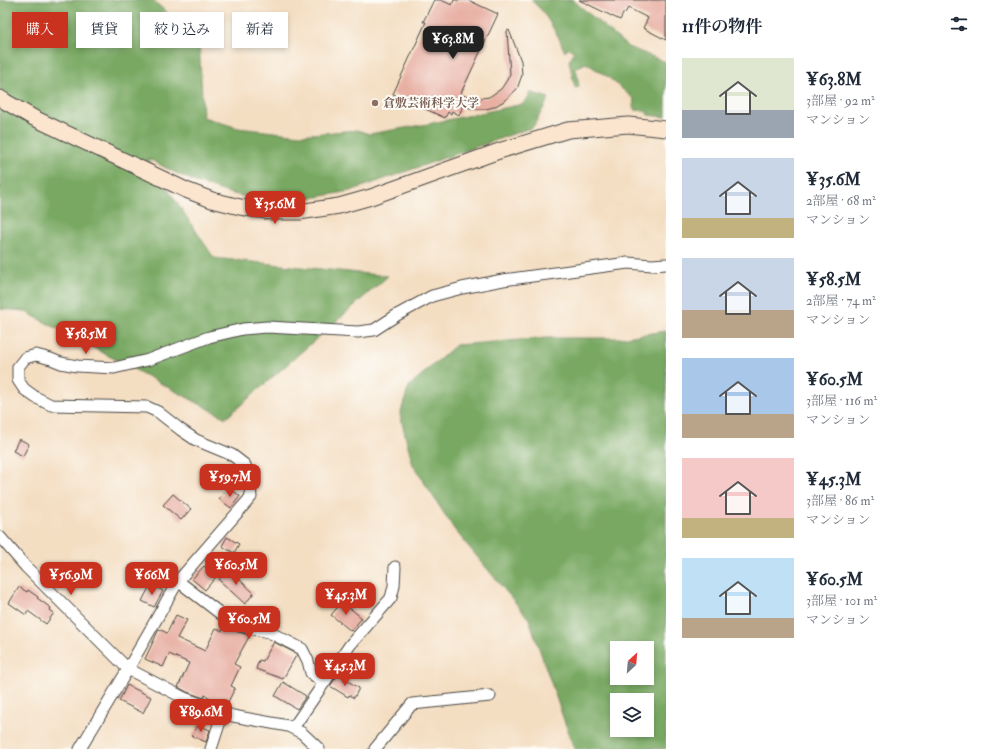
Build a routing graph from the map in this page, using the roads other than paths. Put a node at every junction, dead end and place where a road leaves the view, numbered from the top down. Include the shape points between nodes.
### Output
1 (0, 98) edge
2 (666, 129) edge
3 (666, 264) edge
4 (0, 537) edge
5 (395, 567) dead end
6 (178, 581) junction
7 (128, 669) junction
8 (324, 684) junction
9 (490, 696) dead end
10 (223, 712) junction
11 (293, 728) junction
12 (80, 749) edge
13 (211, 749) edge
14 (319, 749) edge
15 (375, 749) edge

1 - 2 street via 34,118 186,190 212,200 272,212 299,212 371,197 499,151 568,130 628,125
3 - 6 street via 628,263 462,288 432,296 374,330 358,332 267,327 243,329 209,337 148,360 114,368 77,366 36,355 25,358 18,367 18,380 24,389 51,405 147,407 196,440 232,455 245,464 251,497
4 - 7 street via 26,567
5 - 8 street via 391,598 350,645
6 - 7 street
6 - 8 street via 230,621 269,632 302,648 311,674
7 - 10 street via 184,698
7 - 12 street
8 - 11 street
9 - 15 street via 412,704
10 - 11 street
10 - 13 street
11 - 14 street

